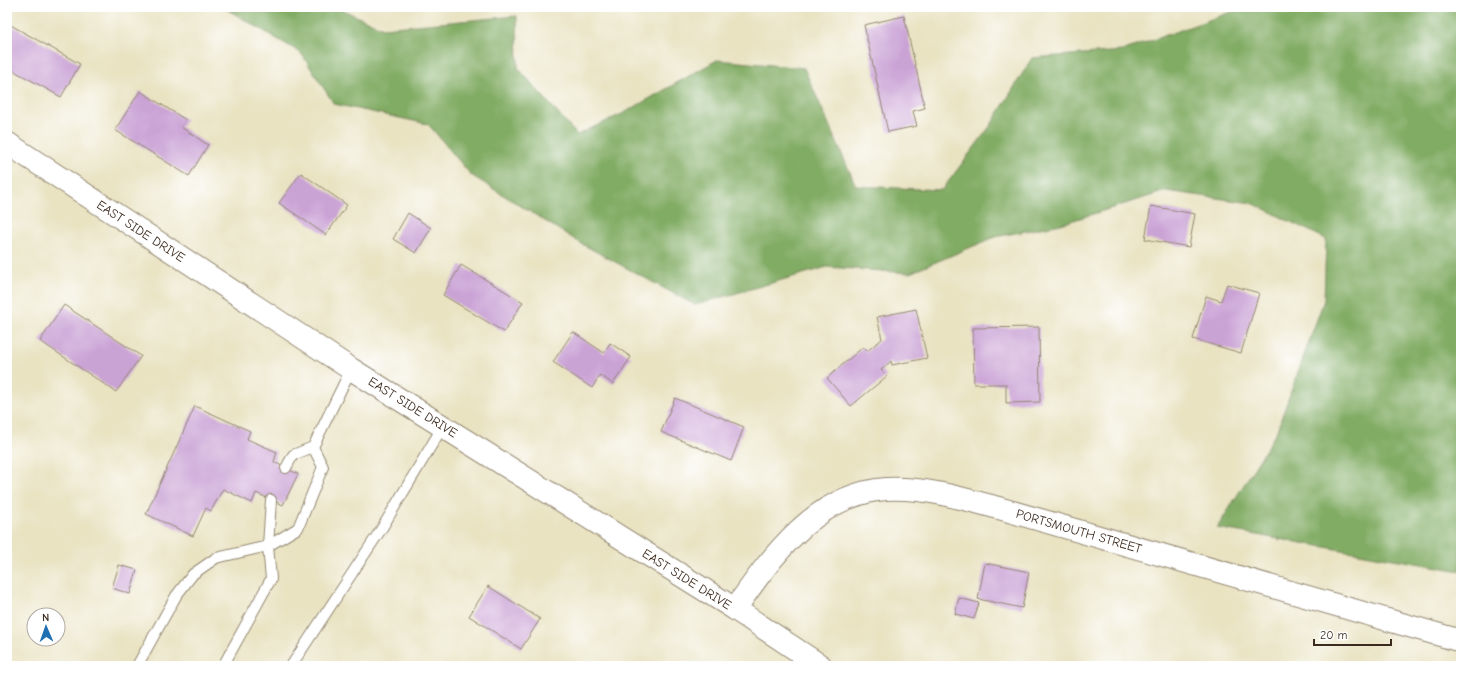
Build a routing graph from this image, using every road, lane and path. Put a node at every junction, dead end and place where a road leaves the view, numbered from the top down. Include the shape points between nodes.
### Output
1 (7, 143) edge
2 (351, 369) junction
3 (443, 426) junction
4 (313, 447) junction
5 (286, 468) dead end
6 (271, 500) dead end
7 (268, 546) junction
8 (735, 608) junction
9 (1461, 641) edge
10 (137, 666) edge
11 (223, 666) edge
12 (291, 666) edge
13 (821, 666) edge

1 - 2 main road, EAST SIDE DRIVE
2 - 3 main road, EAST SIDE DRIVE
2 - 4 lane
3 - 8 main road, EAST SIDE DRIVE
3 - 12 lane via 382,528
4 - 5 lane via 293,455
4 - 7 lane via 323,467 298,528
6 - 7 lane
7 - 10 lane via 216,558 193,574 176,596
7 - 11 lane via 271,579
8 - 9 main road, PORTSMOUTH STREET via 780,550 803,526 828,508 854,495 886,489 918,490 1002,509
8 - 13 main road, EAST SIDE DRIVE

